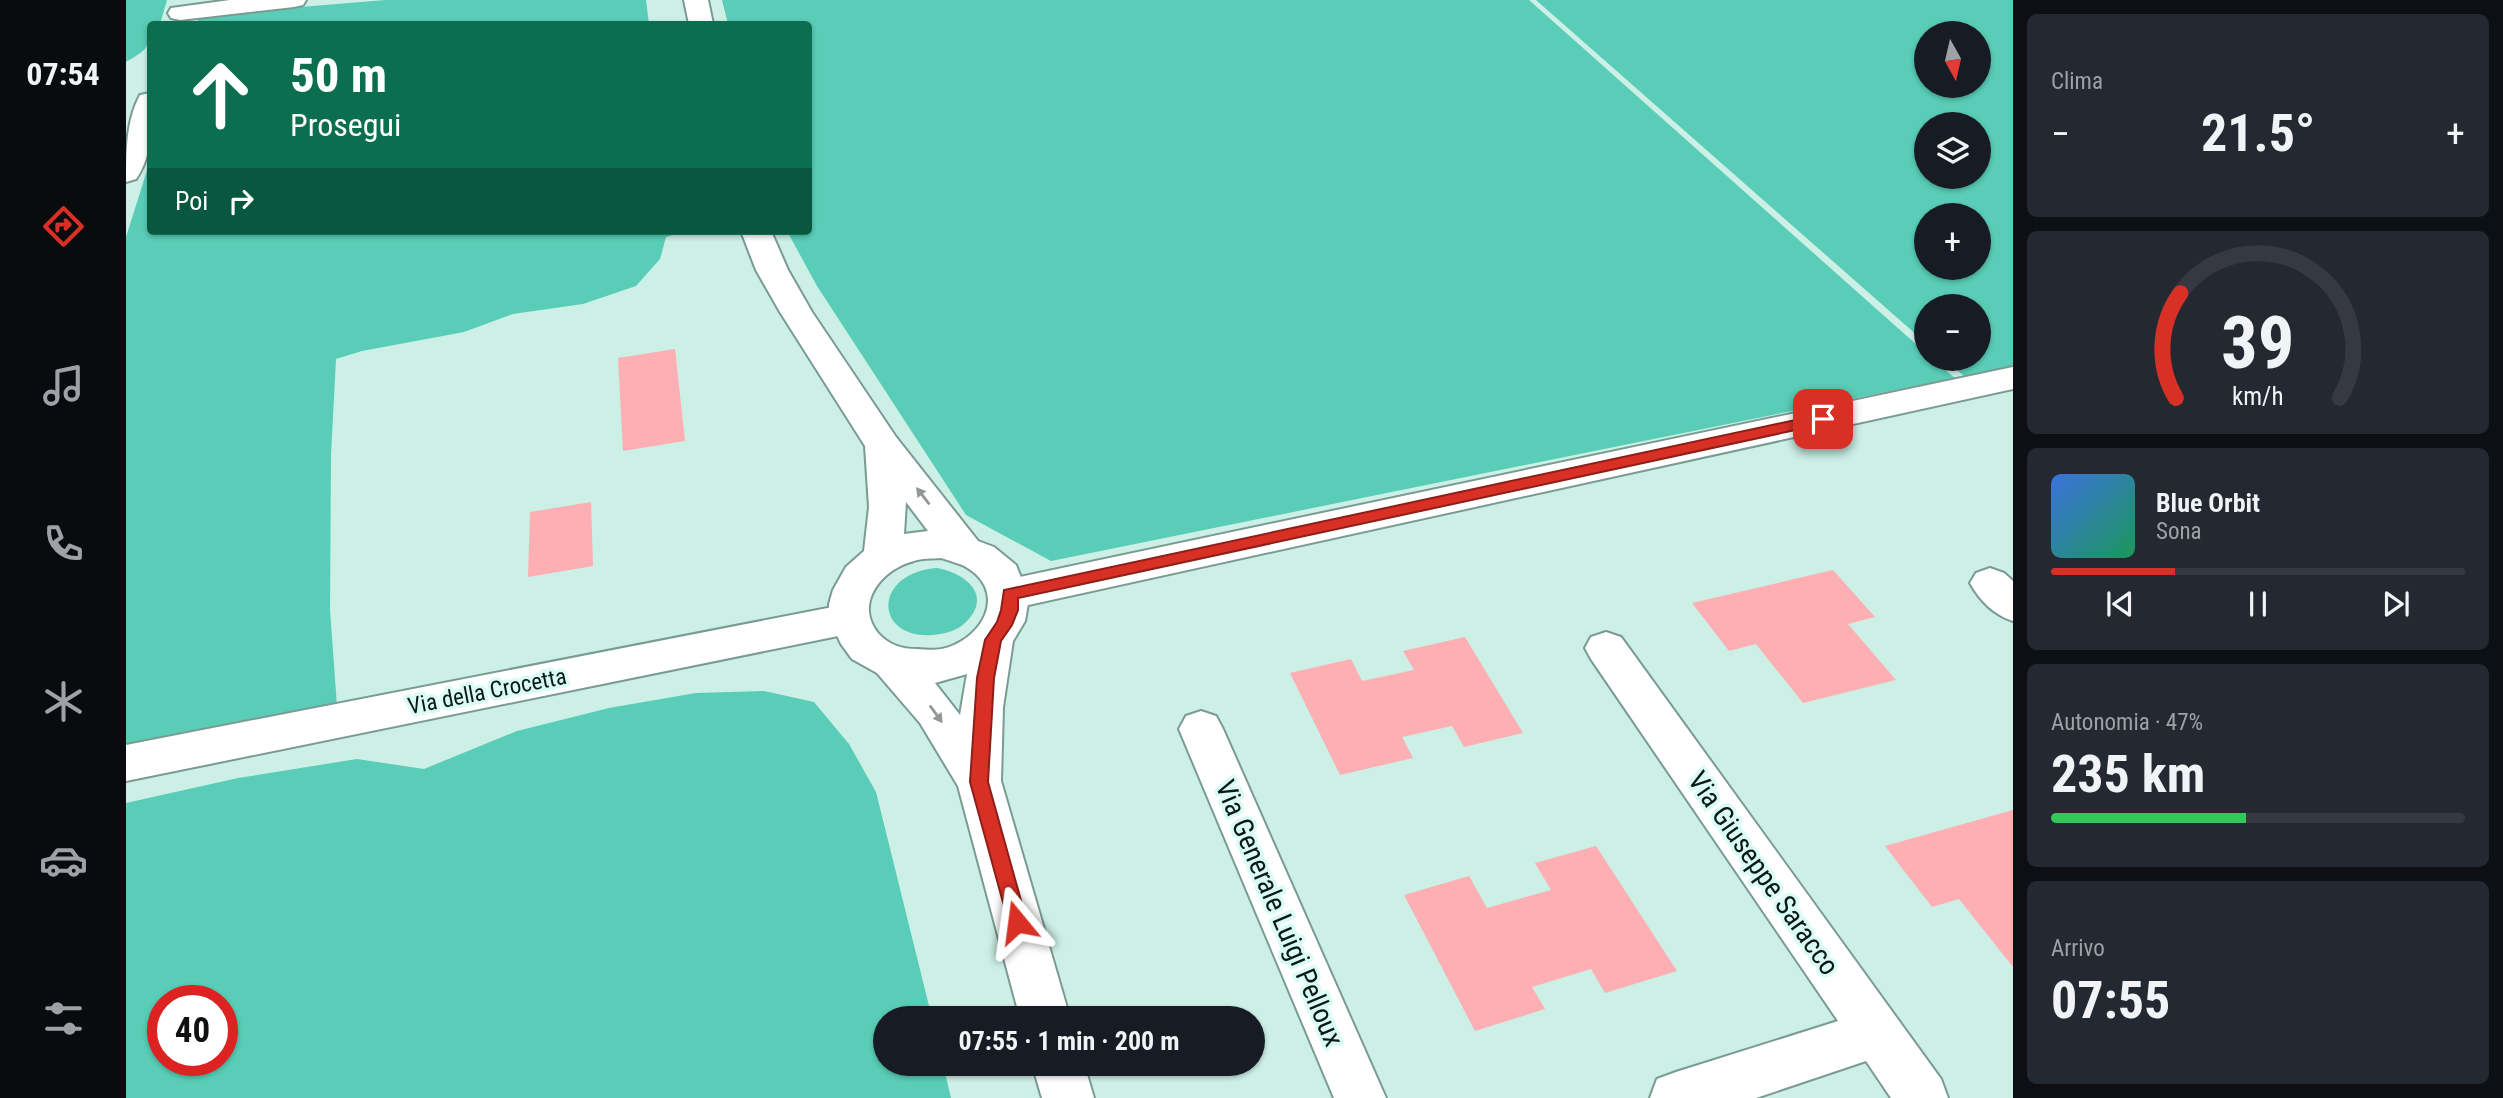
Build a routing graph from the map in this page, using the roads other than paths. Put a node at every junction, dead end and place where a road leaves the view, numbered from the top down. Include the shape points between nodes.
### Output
1 (294, 0) edge
2 (696, 0) edge
3 (180, 13) edge
4 (700, 21) edge
5 (147, 109) edge
6 (126, 173) edge
7 (757, 235) edge
8 (2013, 378) edge
9 (883, 446) junction
10 (962, 548) junction
11 (883, 558) junction
12 (1010, 594) junction
13 (848, 620) junction
14 (993, 640) junction
15 (1606, 648) dead end
16 (892, 662) junction
17 (1201, 729) dead end
18 (126, 763) edge
19 (979, 782) junction
20 (1042, 1006) edge
21 (1877, 1033) junction
22 (1062, 1076) edge
23 (1068, 1098) edge
24 (1360, 1098) edge
25 (1676, 1098) edge
26 (1922, 1098) edge

1 - 3 street
2 - 4 street
5 - 6 street
7 - 9 street via 796,312
8 - 12 street
10 -> 9 street
9 - 11 street via 888,507
10 - 11 street via 921,545
10 - 12 street via 994,566
11 - 13 street via 854,585
12 - 14 street via 1007,617
13 - 16 street via 871,652
13 - 18 street, Via della Crocetta
14 - 16 street via 978,652 936,666
14 - 19 street via 982,707
15 - 21 street, Via Giuseppe Saracco
16 -> 19 street via 935,711
17 - 24 street, Via Generale Luigi Pelloux
19 - 20 street
21 - 25 street
21 - 26 street, Via Giuseppe Saracco
22 - 23 street

